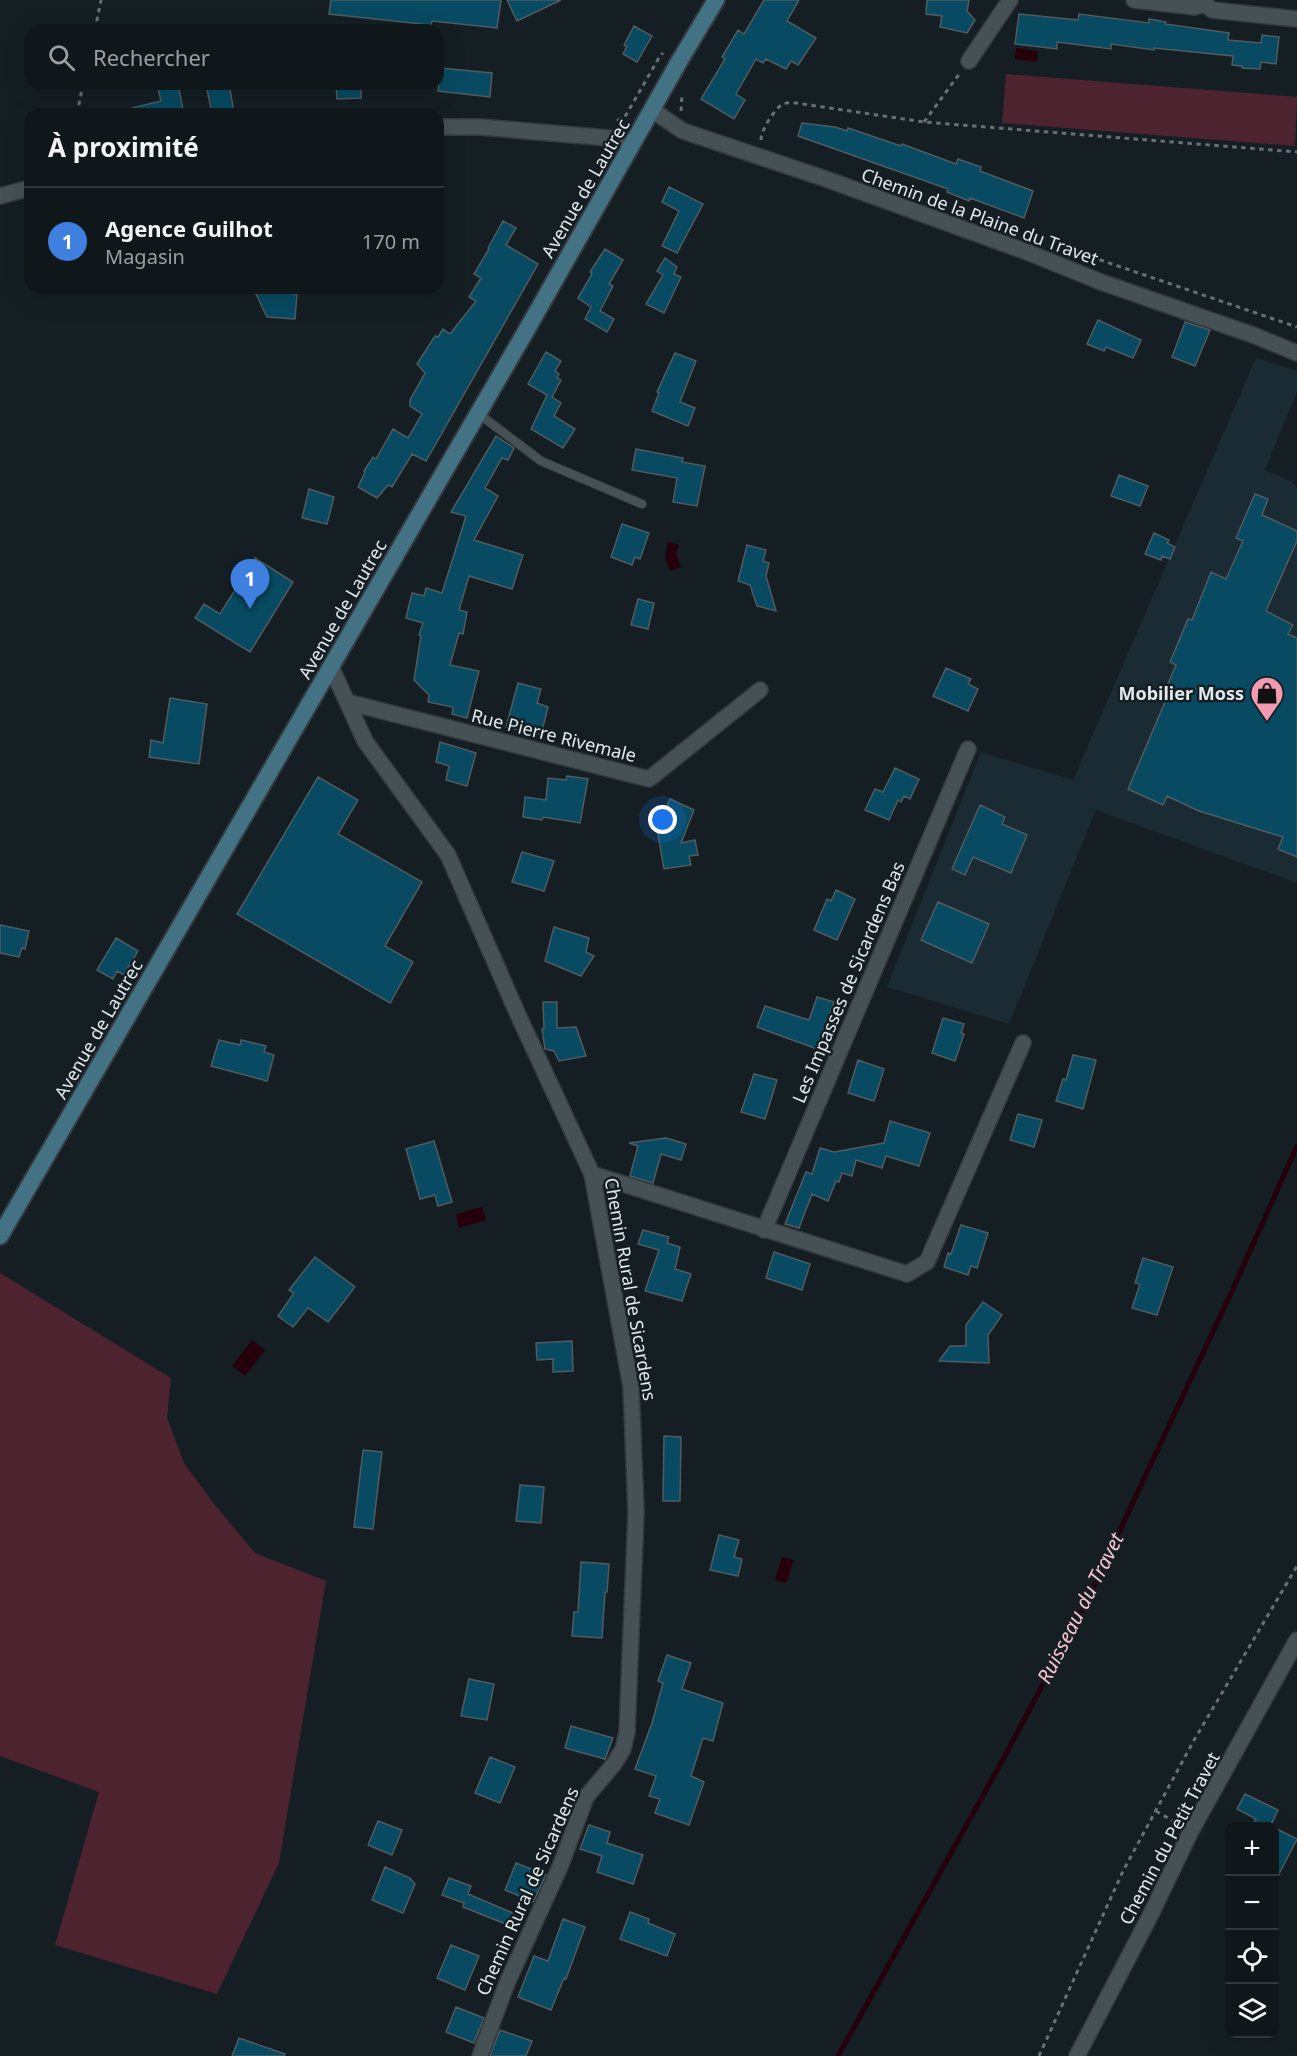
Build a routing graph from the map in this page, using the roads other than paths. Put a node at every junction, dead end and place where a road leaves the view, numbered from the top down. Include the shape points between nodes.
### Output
1 (716, 0) edge
2 (1010, 0) edge
3 (1134, 0) edge
4 (1205, 2) edge
5 (1297, 20) edge
6 (969, 61) road end
7 (652, 110) junction
8 (444, 127) edge
9 (632, 145) junction
10 (24, 190) edge
11 (0, 196) edge
12 (1297, 353) edge
13 (478, 413) junction
14 (642, 504) dead end
15 (331, 667) junction
16 (760, 690) dead end
17 (346, 702) junction
18 (968, 749) dead end
19 (1023, 1043) dead end
20 (592, 1174) junction
21 (764, 1230) junction
22 (0, 1236) edge
23 (1297, 1640) edge
24 (480, 2056) edge
25 (1077, 2056) edge

1 - 7 main road, Avenue de Lautrec
2 - 6 street
3 - 4 street via 1195,7
4 - 5 street via 1212,10
7 - 9 main road, Avenue de Lautrec
7 - 12 street, Chemin de la Plaine du Travet via 683,131 837,183
8 - 9 street via 620,139
9 - 13 main road, Avenue de Lautrec
10 - 11 street
13 - 14 lane via 541,460
13 - 15 main road, Avenue de Lautrec
15 - 17 street, Chemin Rural de Sicardens
15 - 22 main road, Avenue de Lautrec
16 - 17 street, Rue Pierre Rivemale via 649,779
17 - 20 street, Chemin Rural de Sicardens via 365,741 448,855
18 - 21 street, Les Impasses de Sicardens Bas
19 - 21 street via 927,1262 907,1274
20 - 21 street
20 - 24 street, Chemin Rural de Sicardens via 631,1387 636,1512 627,1732 614,1764 586,1797
23 - 25 street, Chemin du Petit Travet via 1191,1831

